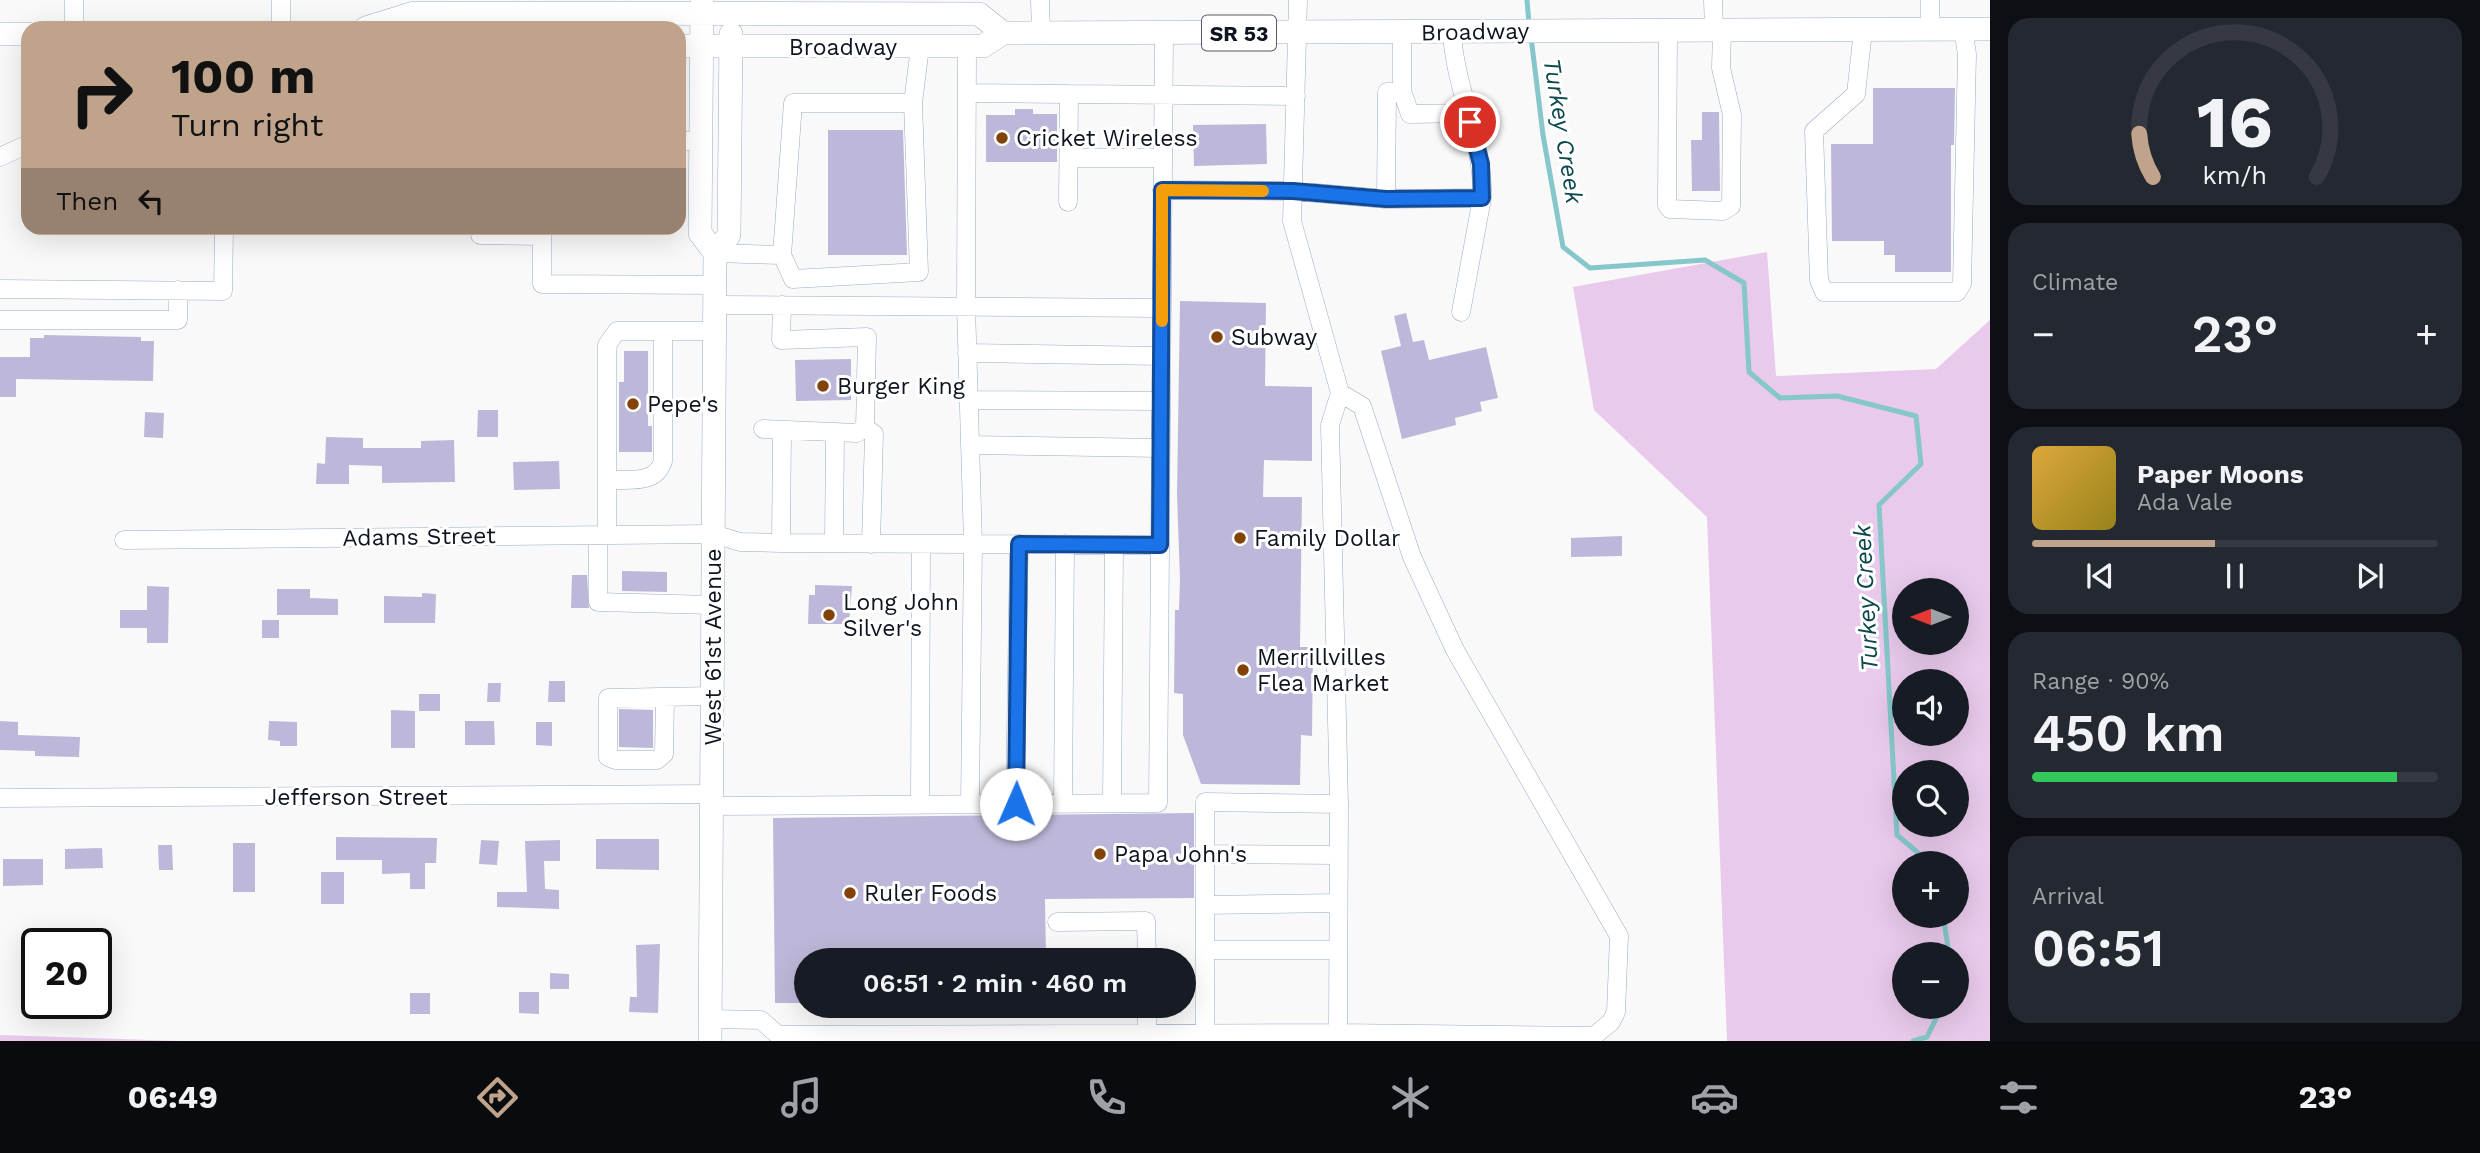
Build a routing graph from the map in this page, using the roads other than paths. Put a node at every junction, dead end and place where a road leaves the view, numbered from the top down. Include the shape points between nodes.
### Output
1 (74, 0) edge
2 (281, 0) edge
3 (1040, 0) edge
4 (1298, 0) edge
5 (1713, 0) edge
6 (1930, 0) edge
7 (487, 7) edge
8 (702, 7) edge
9 (731, 7) edge
10 (822, 7) edge
11 (74, 21) edge
12 (281, 21) edge
13 (388, 21) edge
14 (1930, 29) junction
15 (1963, 29) junction
16 (1990, 29) edge
17 (1668, 30) junction
18 (1718, 30) junction
19 (1863, 30) junction
20 (1003, 33) junction
21 (1041, 33) junction
22 (1164, 33) junction
23 (1298, 33) junction
24 (1402, 33) junction
25 (1452, 33) junction
26 (0, 34) edge
27 (21, 34) edge
28 (686, 46) edge
29 (702, 46) junction
30 (968, 46) junction
31 (731, 47) junction
32 (919, 47) junction
33 (1402, 91) junction
34 (967, 93) junction
35 (1069, 94) junction
36 (1163, 94) junction
37 (1296, 96) junction
38 (913, 103) junction
39 (1468, 113) junction
40 (690, 141) edge
41 (21, 147) edge
42 (0, 157) edge
43 (1069, 158) junction
44 (1163, 158) junction
45 (1162, 190) junction
46 (1293, 191) junction
47 (1482, 198) junction
48 (1386, 199) junction
49 (1068, 202) dead end
50 (224, 235) edge
51 (542, 235) edge
52 (715, 253) junction
53 (782, 255) junction
54 (0, 289) edge
55 (178, 290) junction
56 (715, 295) junction
57 (782, 305) junction
58 (872, 306) junction
59 (965, 306) junction
60 (1162, 308) junction
61 (1461, 312) dead end
62 (0, 320) edge
63 (663, 331) junction
64 (715, 331) junction
65 (866, 337) junction
66 (967, 353) junction
67 (1161, 356) junction
68 (1340, 393) junction
69 (968, 400) junction
70 (1161, 401) junction
71 (865, 428) junction
72 (763, 429) dead end
73 (782, 430) junction
74 (835, 432) junction
75 (970, 445) junction
76 (1161, 447) junction
77 (607, 480) junction
78 (714, 534) junction
79 (602, 535) junction
80 (124, 540) dead end
81 (781, 543) junction
82 (834, 543) junction
83 (871, 544) junction
84 (921, 544) junction
85 (972, 544) junction
86 (1019, 544) junction
87 (1065, 544) junction
88 (1114, 545) junction
89 (1160, 545) junction
90 (713, 606) junction
91 (713, 696) junction
92 (664, 697) junction
93 (0, 798) edge
94 (712, 800) junction
95 (1112, 803) junction
96 (919, 804) junction
97 (970, 804) junction
98 (1016, 804) junction
99 (1063, 804) junction
100 (1339, 804) junction
101 (1205, 855) junction
102 (1338, 855) junction
103 (1338, 903) junction
104 (1205, 905) junction
105 (1057, 922) dead end
106 (1147, 948) edge
107 (1205, 950) junction
108 (1338, 950) junction
109 (1147, 1018) edge
110 (710, 1030) edge
111 (1338, 1033) junction
112 (1147, 1034) junction
113 (1205, 1034) junction

1 - 11 street
2 - 12 street
3 - 21 street
4 - 23 street
5 - 18 street
6 - 14 street
7 - 8 main road, Broadway
7 - 13 main road, Broadway via 414,13
8 - 9 main road, Broadway
8 - 29 main road, West 61st Avenue
9 - 10 main road, Broadway
9 - 31 main road, West 61st Avenue
10 - 20 main road, Broadway via 979,14
14 - 15 main road, Broadway / SR 53
14 - 19 main road, Broadway / SR 53
15 - 16 main road, Broadway / SR 53
15 - 19 street via 1968,54 1962,284 1957,292 1824,292 1819,280 1814,131 1856,94
17 - 18 main road, Broadway / SR 53
17 - 18 street via 1666,200 1670,209 1723,211 1731,206 1732,115
17 - 25 main road, Broadway / SR 53
18 - 19 main road, Broadway / SR 53
20 - 21 main road, Broadway / SR 53
20 - 30 main road, Broadway / SR 53 via 983,46
21 - 22 main road, Broadway / SR 53
22 - 23 main road, Broadway / SR 53
22 - 36 street
23 - 24 main road, Broadway / SR 53
23 - 37 street
24 - 25 main road, Broadway / SR 53
24 - 33 street
25 - 39 street
26 - 27 main road
28 - 29 main road, Broadway / SR 53
29 - 31 main road, Broadway / SR 53
29 - 40 main road, West 61st Avenue
30 - 32 main road, Broadway / SR 53
30 - 34 street
31 - 32 main road, Broadway / SR 53
31 - 52 main road, West 61st Avenue via 729,235
32 - 38 street
33 - 39 street via 1410,114
33 - 48 street via 1387,92
34 - 35 street
34 - 59 street
35 - 36 street
35 - 43 street
36 - 37 street
36 - 44 street
37 - 46 street
38 - 53 street via 793,103
38 - 53 street via 919,272 793,279
39 - 47 street via 1481,164
40 - 52 main road, West 61st Avenue via 700,233
41 - 42 street
43 - 44 street
43 - 49 street
44 - 45 street
45 - 46 street
45 - 60 street
46 - 48 street
46 - 68 street via 1292,221
47 - 48 street
47 - 61 street
50 - 55 street via 223,291
51 - 56 street via 542,284
52 - 53 street
52 - 56 main road, West 61st Avenue
54 - 55 street
55 - 62 street via 178,320
56 - 57 street
56 - 64 main road, West 61st Avenue
57 - 58 street
57 - 65 street via 781,340
58 - 59 street
58 - 65 street
59 - 60 street
59 - 66 street
60 - 67 street
63 - 64 street
63 - 77 street via 660,471 651,478
63 - 77 street via 617,331 607,345
64 - 78 main road, West 61st Avenue
65 - 71 street
66 - 67 street
66 - 69 street
67 - 70 street
68 - 100 street via 1331,425
68 - 111 street via 1362,406 1412,557 1455,650 1619,936 1616,1012 1594,1036
69 - 70 street
69 - 75 street
70 - 76 street
71 - 74 street via 857,433
71 - 83 street via 874,434
72 - 73 street
73 - 74 street
73 - 81 street
74 - 82 street
75 - 76 street
75 - 85 street
76 - 89 street
77 - 79 street
78 - 79 street, Adams Street
78 - 81 street, Adams Street via 740,542
78 - 90 main road, West 61st Avenue
79 - 80 street, Adams Street
79 - 90 street via 598,602
81 - 82 street, Adams Street
82 - 83 street, Adams Street
83 - 84 street, Adams Street
84 - 85 street, Adams Street
84 - 96 street
85 - 86 street, Adams Street
85 - 97 street
86 - 87 street, Adams Street
86 - 98 street
87 - 88 street, Adams Street
87 - 99 street
88 - 89 street, Adams Street
88 - 95 street
89 - 95 street, Jefferson Street via 1158,803
90 - 91 main road, West 61st Avenue
91 - 92 street
91 - 94 main road, West 61st Avenue
92 - 92 street via 608,698 608,757 657,760 664,754
93 - 94 street, Jefferson Street
94 - 96 street, Jefferson Street
94 - 110 main road, West 61st Avenue
95 - 99 street, Jefferson Street
96 - 97 street, Jefferson Street
97 - 98 street, Jefferson Street
98 - 99 street, Jefferson Street
100 - 101 street via 1205,802
100 - 102 street
101 - 102 street
101 - 104 street
102 - 103 street
103 - 104 street
103 - 108 street
104 - 107 street
105 - 106 street via 1146,921
107 - 108 street
107 - 113 street
108 - 111 street
109 - 112 street
110 - 112 street via 761,1020 778,1035
111 - 113 street
112 - 113 street

